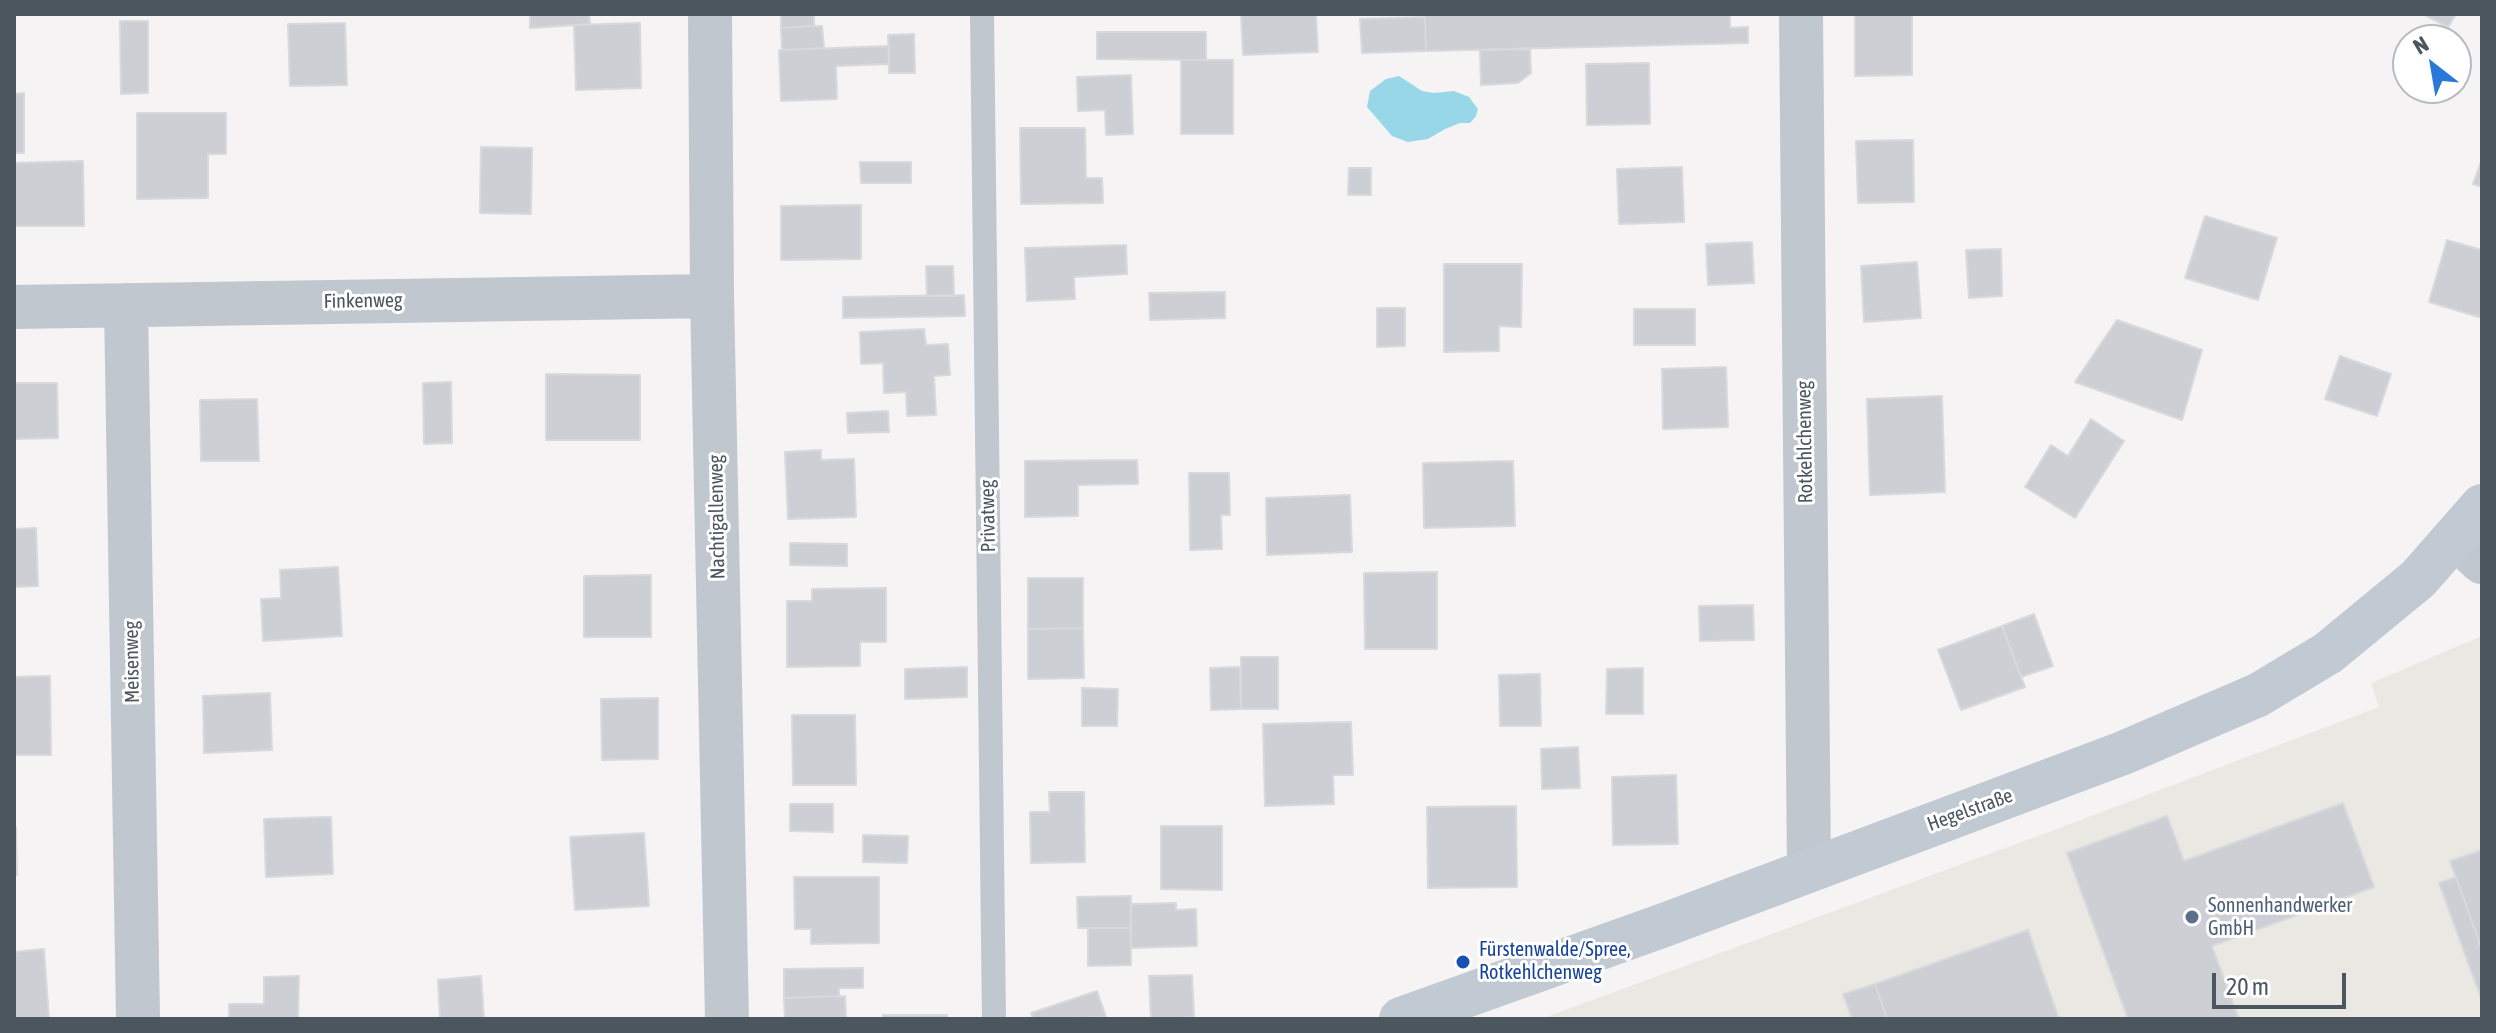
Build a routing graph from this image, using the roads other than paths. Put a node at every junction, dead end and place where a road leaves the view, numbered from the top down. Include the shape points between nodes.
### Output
1 (710, 14) edge
2 (982, 14) edge
3 (1801, 14) edge
4 (712, 296) junction
5 (126, 305) junction
6 (14, 307) edge
7 (2473, 535) edge
8 (1809, 870) junction
9 (138, 1019) edge
10 (727, 1019) edge
11 (994, 1019) edge
12 (1401, 1019) edge

1 - 4 street, Nachtigallenweg
2 - 11 lane, Privatweg
3 - 8 street, Rotkehlchenweg
4 - 5 street, Finkenweg
4 - 10 street, Nachtigallenweg
5 - 6 street, Finkenweg
5 - 9 street, Meisenweg
7 - 8 main road, Hegelstraße via 2328,653 2258,695 2123,753
8 - 12 main road, Hegelstraße

